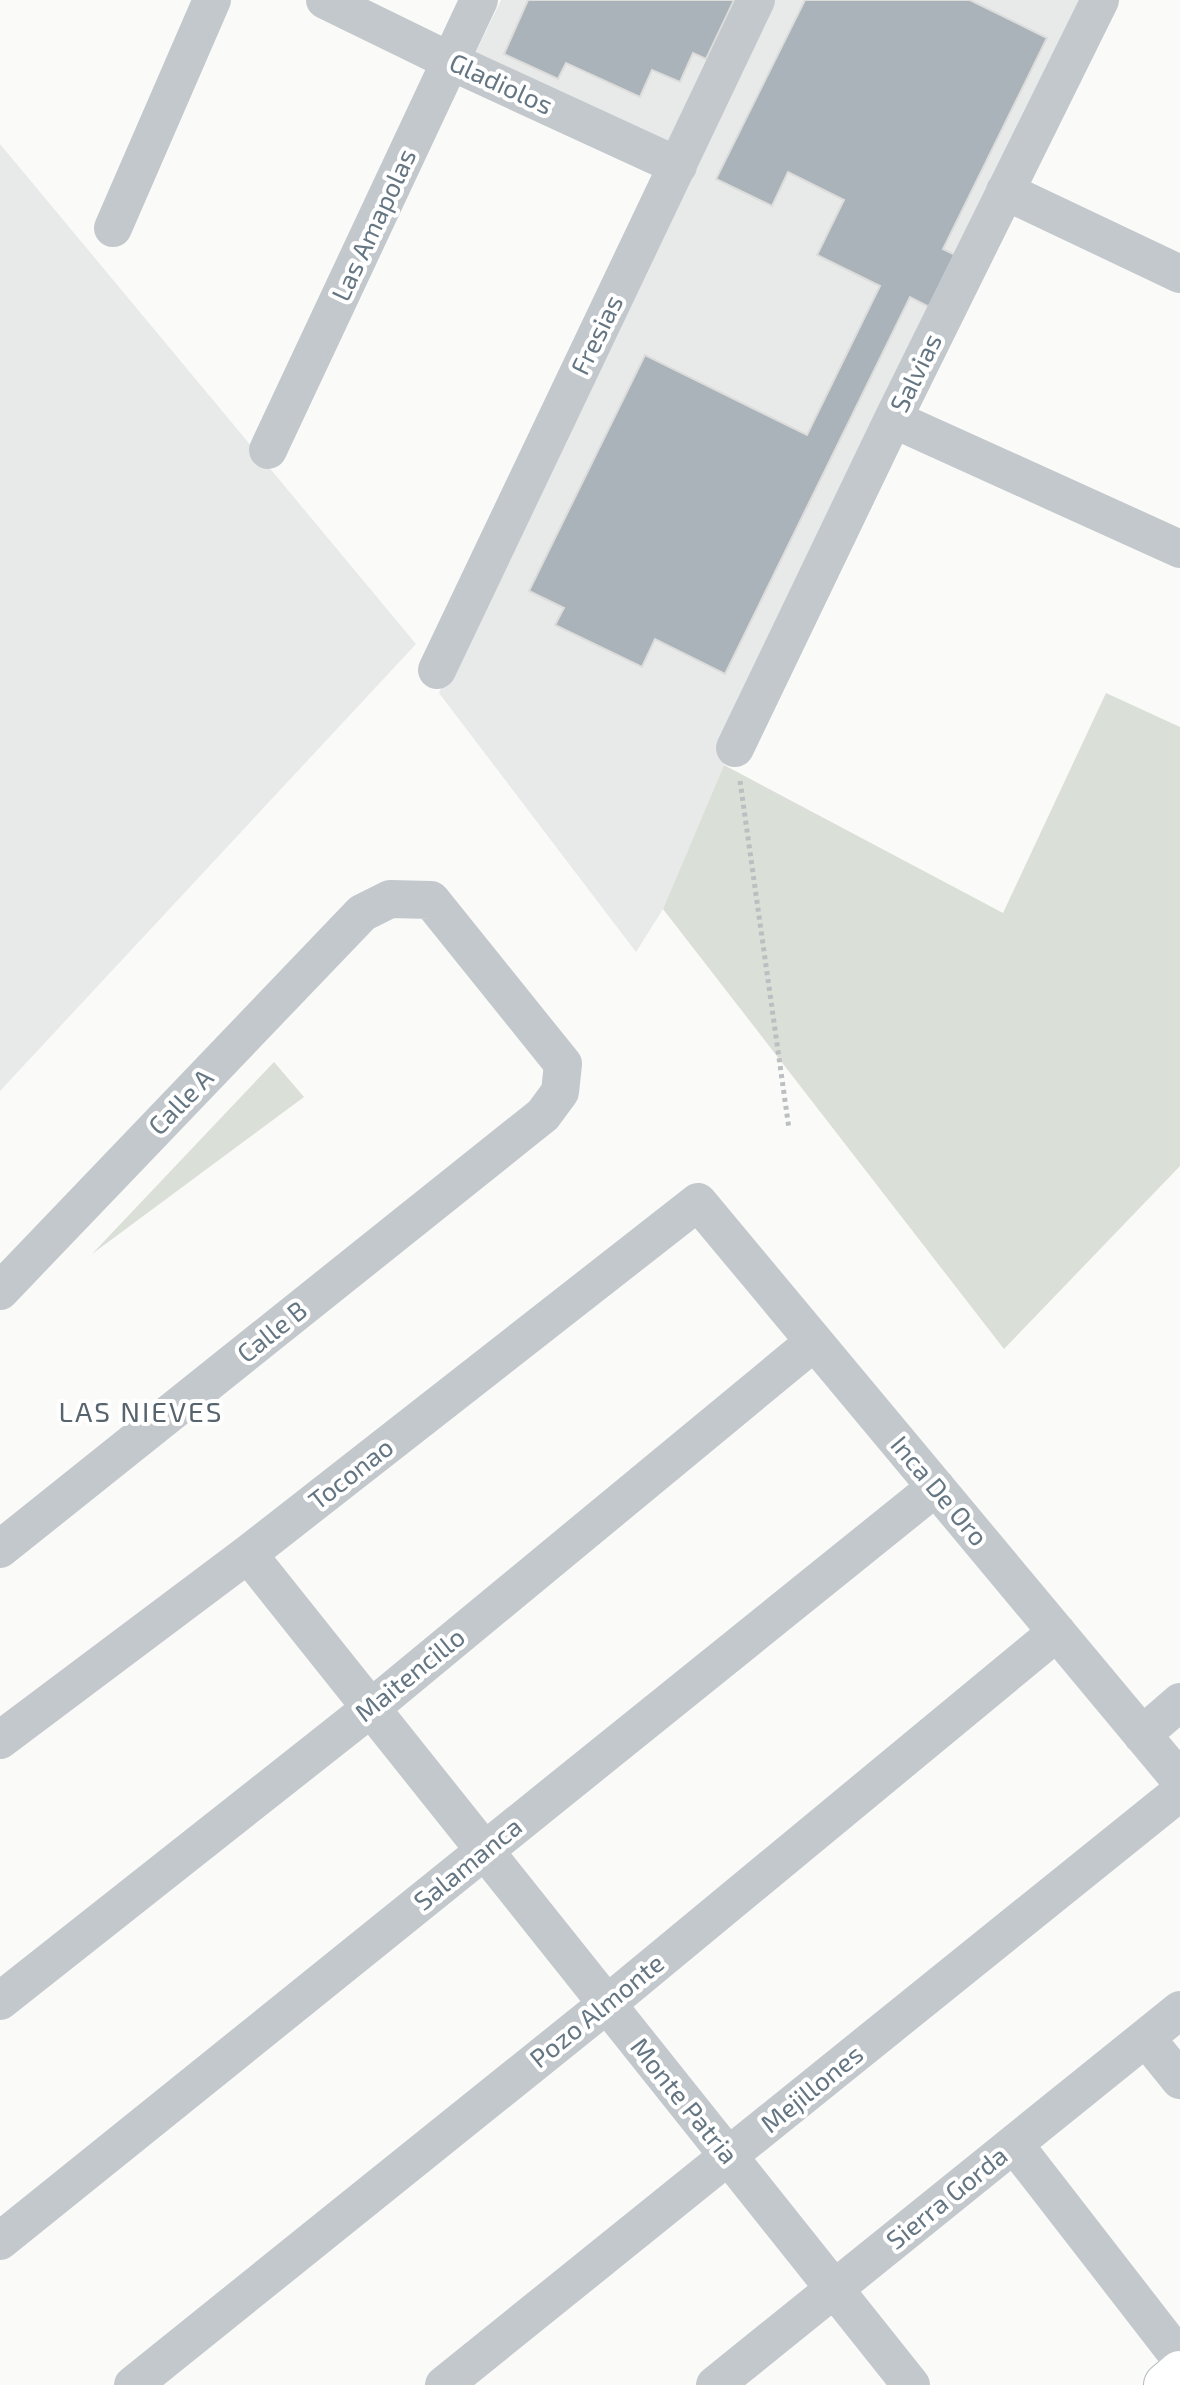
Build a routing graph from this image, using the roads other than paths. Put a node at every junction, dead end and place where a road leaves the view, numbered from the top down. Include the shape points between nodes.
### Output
1 (212, 0) edge
2 (325, 0) edge
3 (479, 0) edge
4 (756, 0) edge
5 (1100, 0) edge
6 (450, 61) junction
7 (678, 166) junction
8 (1005, 191) junction
9 (113, 228) dead end
10 (1180, 274) edge
11 (893, 419) junction
12 (268, 450) dead end
13 (1180, 549) edge
14 (437, 670) dead end
15 (735, 748) road end
16 (362, 913) joint
17 (698, 1202) joint
18 (0, 1291) edge
19 (814, 1342) junction
20 (936, 1487) junction
21 (0, 1549) edge
22 (248, 1554) junction
23 (1057, 1632) junction
24 (1180, 1702) edge
25 (371, 1708) junction
26 (1142, 1735) junction
27 (0, 1740) edge
28 (1180, 1780) edge
29 (1180, 1792) edge
30 (485, 1851) junction
31 (0, 2001) edge
32 (607, 2004) junction
33 (1180, 2010) edge
34 (1146, 2038) junction
35 (1180, 2080) edge
36 (1014, 2144) junction
37 (728, 2156) junction
38 (0, 2241) edge
39 (834, 2289) junction
40 (1180, 2358) edge
41 (1180, 2373) edge
42 (133, 2385) edge
43 (444, 2385) edge
44 (715, 2385) edge
45 (911, 2385) edge
46 (1166, 2385) edge

1 - 9 street
2 - 6 street, Gladiolos
3 - 6 street, Las Amapolas
4 - 7 street, Fresias
5 - 8 street, Salvias
6 - 7 street, Gladiolos
6 - 12 street, Las Amapolas
7 - 14 street, Fresias
8 - 10 street
8 - 11 street, Salvias
11 - 13 street
11 - 15 street, Salvias
16 - 18 street, Calle A
16 - 21 street, Calle B via 390,899 431,900 563,1064 560,1092 543,1115
17 - 19 street, Inca De Oro
17 - 22 street, Toconao
19 - 20 street, Inca De Oro
19 - 25 street, Maitencillo
20 - 23 street, Inca De Oro
20 - 30 street, Salamanca
22 - 25 street, Monte Patria
22 - 27 street, Toconao
23 - 26 street, Inca De Oro
23 - 32 street, Pozo Almonte
24 - 26 street
25 - 30 street, Monte Patria
25 - 31 street, Maitencillo
26 - 28 street, Inca De Oro
29 - 37 street, Mejillones
30 - 32 street, Monte Patria
30 - 38 street, Salamanca
32 - 37 street, Monte Patria
32 - 42 street, Pozo Almonte
33 - 34 street, Sierra Gorda
34 - 35 street
34 - 36 street, Sierra Gorda
36 - 39 street, Sierra Gorda
36 - 40 street
37 - 39 street, Monte Patria
37 - 43 street, Mejillones
39 - 44 street, Sierra Gorda
39 - 45 street, Monte Patria
41 - 46 street

